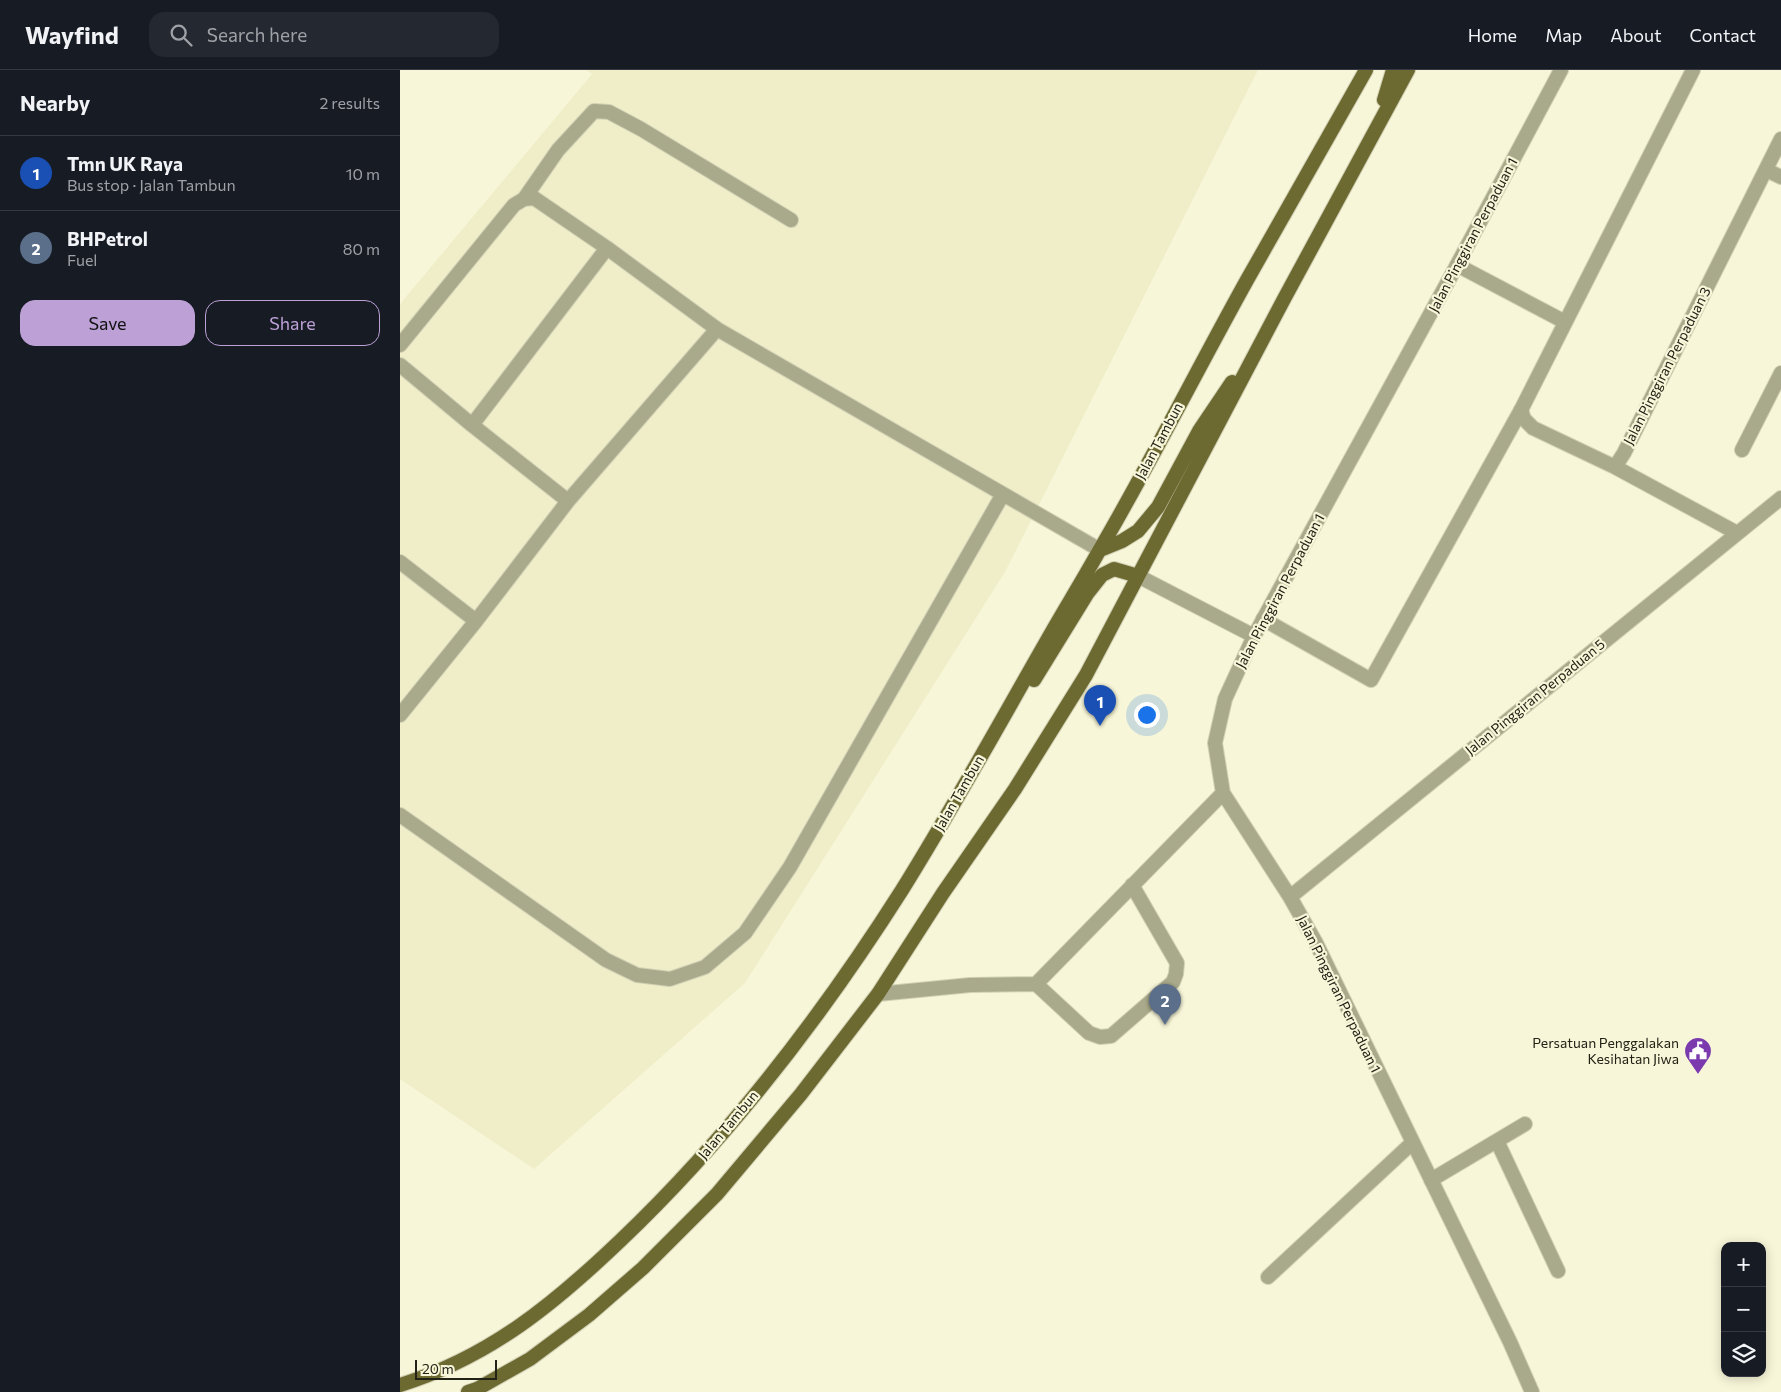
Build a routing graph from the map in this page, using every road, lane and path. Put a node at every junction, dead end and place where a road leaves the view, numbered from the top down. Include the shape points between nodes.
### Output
1 (1366, 70) edge
2 (1393, 70) edge
3 (1408, 70) edge
4 (1561, 70) edge
5 (1693, 70) edge
6 (1371, 139) junction
7 (1781, 139) edge
8 (1766, 170) junction
9 (1781, 177) edge
10 (524, 199) junction
11 (791, 220) dead end
12 (607, 248) junction
13 (1457, 265) junction
14 (1284, 299) junction
15 (1565, 322) junction
16 (717, 329) junction
17 (400, 345) edge
18 (400, 366) edge
19 (1781, 373) edge
20 (1521, 410) junction
21 (472, 426) junction
22 (1742, 450) dead end
23 (1614, 467) junction
24 (1003, 494) junction
25 (1781, 498) edge
26 (568, 501) junction
27 (1737, 533) junction
28 (1100, 550) junction
29 (400, 562) edge
30 (1138, 576) junction
31 (1263, 619) junction
32 (476, 621) junction
33 (1254, 636) junction
34 (400, 714) edge
35 (1223, 792) junction
36 (959, 793) junction
37 (400, 815) edge
38 (1132, 884) junction
39 (1290, 897) junction
40 (1036, 984) junction
41 (878, 994) junction
42 (1525, 1124) dead end
43 (1497, 1141) junction
44 (1412, 1143) junction
45 (1431, 1180) junction
46 (1558, 1271) dead end
47 (1268, 1277) dead end
48 (400, 1385) edge
49 (468, 1392) edge
50 (1532, 1392) edge

1 - 28 main road, Jalan Tambun
2 - 6 main road
3 - 6 main road
4 - 13 street, Jalan Pinggiran Perpaduan 1
5 - 15 street
6 - 14 main road
7 - 8 street, Jalan Pinggiran Perpaduan 3
8 - 9 street
8 - 23 street, Jalan Pinggiran Perpaduan 3
10 - 11 street via 558,150 594,112 609,112
10 - 12 street via 534,198
10 - 17 street via 514,205
12 - 16 street
12 - 21 street
13 - 15 street
13 - 31 street, Jalan Pinggiran Perpaduan 1
14 - 28 main road via 1199,431 1158,507 1138,531
14 - 30 main road
15 - 20 street
16 - 24 street
16 - 26 street
18 - 21 street
19 - 22 street
20 - 23 street via 1533,428
20 - 31 street via 1371,680
21 - 26 street
23 - 27 street
24 - 28 street
24 - 37 street via 790,867 745,933 705,967 670,979 637,976 606,960
25 - 27 street, Jalan Pinggiran Perpaduan 5
26 - 32 street
27 - 39 street, Jalan Pinggiran Perpaduan 5
28 - 36 main road, Jalan Tambun
29 - 32 street
30 - 33 street
30 - 36 main road via 1114,570 1102,574 1095,582
30 - 41 main road via 1086,675 1020,781
31 - 33 street, Jalan Pinggiran Perpaduan 1
32 - 34 street
33 - 35 street, Jalan Pinggiran Perpaduan 1 via 1225,699 1215,743
35 - 38 street
35 - 39 street, Jalan Pinggiran Perpaduan 1
36 - 48 main road, Jalan Tambun via 901,890 821,1008 761,1086 686,1174 587,1272 523,1325 469,1358
38 - 40 street
38 - 40 street via 1177,963 1173,982 1111,1036 1100,1037 1089,1033
39 - 44 street, Jalan Pinggiran Perpaduan 1 via 1316,943
40 - 41 street via 970,985
41 - 49 main road via 801,1094 717,1194 643,1268 589,1315 530,1359
42 - 43 street
43 - 45 street
43 - 46 street
44 - 45 street, Jalan Pinggiran Perpaduan 1
44 - 47 street
45 - 50 street, Jalan Pinggiran Perpaduan 1

